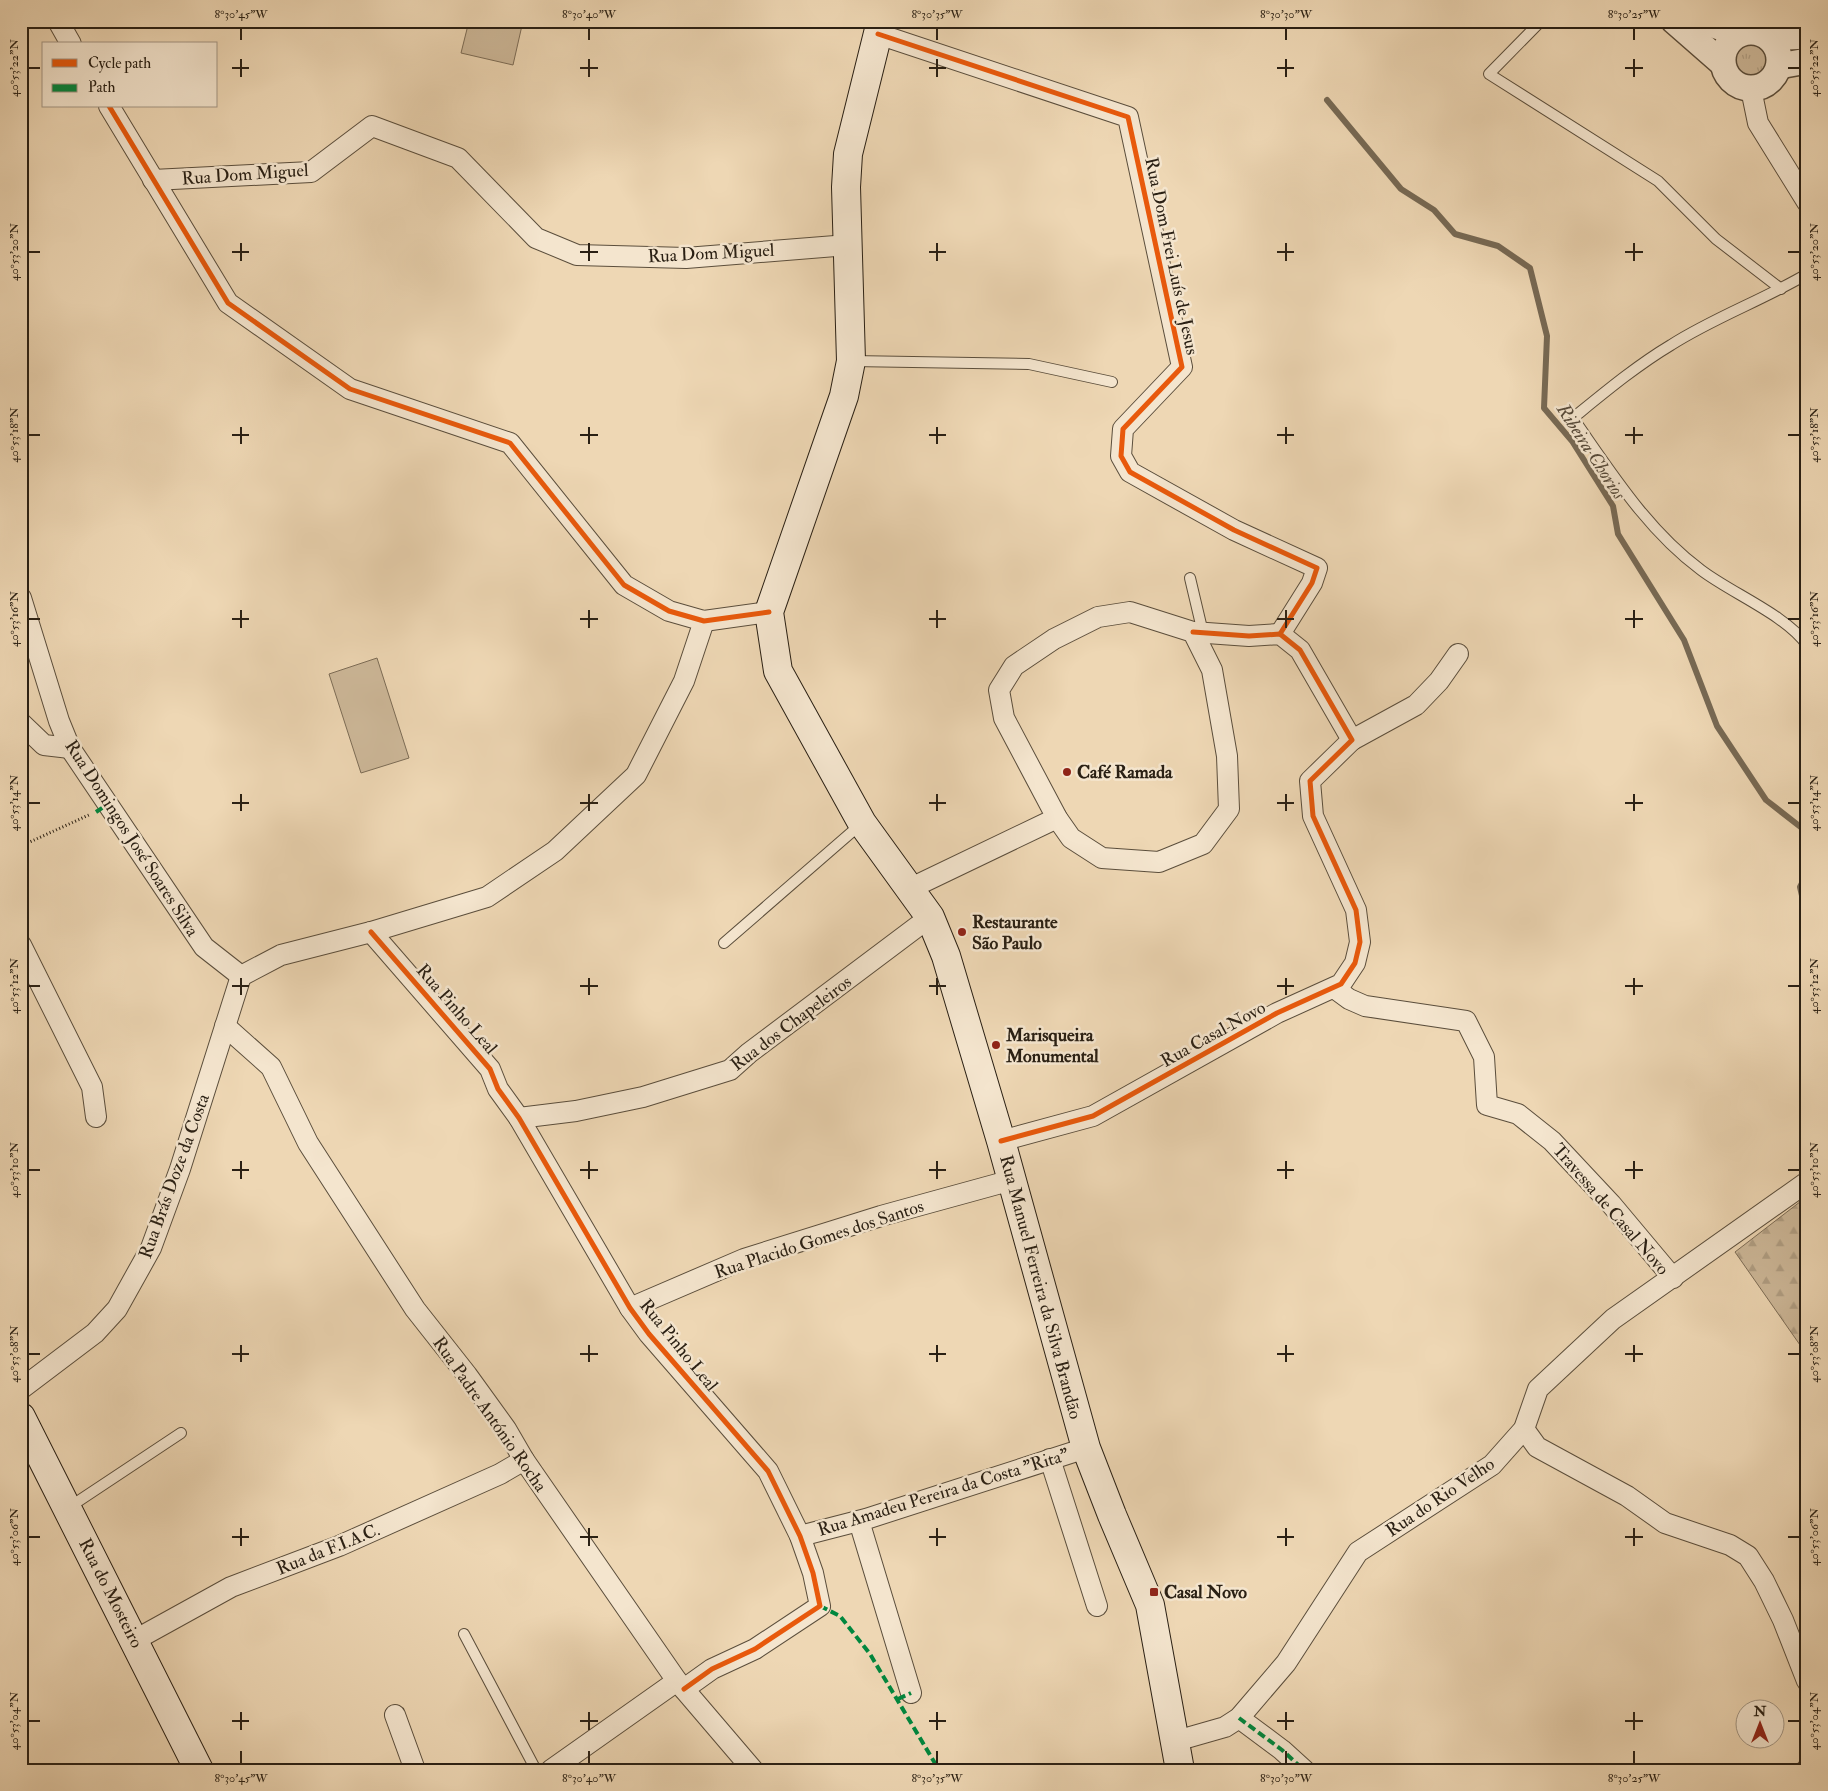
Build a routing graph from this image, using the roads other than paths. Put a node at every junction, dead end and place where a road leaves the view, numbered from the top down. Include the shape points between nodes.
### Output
1 (58, 21) edge
2 (1541, 21) edge
3 (1674, 21) edge
4 (1702, 21) edge
5 (880, 27) edge
6 (1739, 34) junction
7 (1807, 36) edge
8 (1769, 38) junction
9 (70, 42) edge
10 (1807, 61) edge
11 (1722, 63) junction
12 (1779, 66) junction
13 (1751, 88) junction
14 (110, 108) edge
15 (153, 180) junction
16 (1807, 202) edge
17 (848, 245) junction
18 (1807, 274) edge
19 (1781, 289) junction
20 (850, 361) junction
21 (1112, 382) dead end
22 (1190, 578) dead end
23 (21, 598) edge
24 (768, 612) junction
25 (704, 621) junction
26 (1198, 633) junction
27 (1280, 634) junction
28 (1807, 645) edge
29 (1458, 654) dead end
30 (21, 723) edge
31 (1352, 740) junction
32 (70, 748) junction
33 (1057, 818) junction
34 (862, 823) junction
35 (909, 889) junction
36 (930, 917) junction
37 (371, 932) junction
38 (724, 943) dead end
39 (21, 945) edge
40 (240, 976) junction
41 (1334, 988) junction
42 (226, 1026) junction
43 (96, 1117) dead end
44 (520, 1118) junction
45 (1001, 1140) junction
46 (1012, 1180) junction
47 (1807, 1182) edge
48 (1672, 1278) junction
49 (630, 1308) junction
50 (21, 1389) edge
51 (21, 1417) edge
52 (1524, 1429) junction
53 (181, 1433) dead end
54 (1086, 1448) junction
55 (1050, 1459) junction
56 (524, 1460) junction
57 (68, 1508) junction
58 (858, 1521) junction
59 (800, 1536) junction
60 (1097, 1606) dead end
61 (464, 1634) dead end
62 (135, 1640) junction
63 (1807, 1681) edge
64 (680, 1685) junction
65 (911, 1693) dead end
66 (395, 1715) dead end
67 (1239, 1718) junction
68 (1176, 1741) junction
69 (199, 1770) edge
70 (415, 1770) edge
71 (536, 1770) edge
72 (552, 1770) edge
73 (753, 1770) edge
74 (1180, 1770) edge
75 (1304, 1770) edge

1 - 9 street
2 - 19 lane via 1489,74 1658,181 1716,239
3 - 11 street
4 - 6 street
5 - 17 main road, Rua Manuel Ferreira da Silva Brandão via 848,154
5 - 27 street, Rua Dom Frei Luís de Jesus via 1128,117 1182,367 1123,429 1121,456 1130,472 1234,530 1317,568 1312,583
6 - 8 street via 1754,32
6 - 11 street via 1726,46
7 - 8 street
8 - 12 street via 1778,50
10 - 12 street
11 - 13 street via 1729,78 1742,88
12 - 13 street via 1769,82
13 - 16 street via 1758,123
14 - 15 street
15 - 17 street, Rua Dom Miguel via 312,172 372,126 458,158 536,238 577,255 686,258
15 - 25 street via 228,303 350,389 510,442 624,585 669,611
17 - 20 main road, Rua Manuel Ferreira da Silva Brandão
18 - 19 lane
19 - 28 lane via 1673,343 1626,374 1573,418 1642,515 1700,570 1773,616
20 - 21 lane via 1029,364
20 - 24 main road, Rua Manuel Ferreira da Silva Brandão via 844,396
22 - 26 lane
23 - 32 street, Rua Domingos José Soares Silva
24 - 25 street
24 - 34 main road, Rua Manuel Ferreira da Silva Brandão via 778,671
25 - 37 street via 684,681 636,775 569,839 487,897
26 - 27 street
26 - 33 street via 1130,612 1098,617 1014,666 999,690 1004,718
26 - 33 street via 1212,670 1227,756 1229,809 1203,844 1159,862 1102,858 1071,838
27 - 31 street via 1300,650
29 - 31 street via 1439,682 1416,705
30 - 32 street via 44,745
31 - 41 street, Rua Casal Novo via 1310,781 1313,816 1356,910 1360,942 1355,963 1341,984
32 - 40 street, Rua Domingos José Soares Silva via 204,947
33 - 35 street
34 - 35 main road, Rua Manuel Ferreira da Silva Brandão
34 - 38 lane
35 - 36 main road, Rua Manuel Ferreira da Silva Brandão
36 - 44 street, Rua dos Chapeleiros via 730,1070 643,1097 576,1111
36 - 45 main road, Rua Manuel Ferreira da Silva Brandão via 946,956
37 - 40 street via 281,955
37 - 44 street, Rua Pinho Leal via 490,1068 498,1089
39 - 43 street via 92,1087
40 - 42 street, Rua Brás Doze da Costa
41 - 45 street, Rua Casal Novo via 1277,1013 1093,1116
41 - 48 street, Travessa de Casal Novo via 1365,1006 1466,1021 1484,1057 1487,1105 1518,1114 1552,1141 1611,1204
42 - 50 street, Rua Brás Doze da Costa via 152,1248 117,1309 101,1327
42 - 56 street, Rua Padre António Rocha via 271,1066 308,1143 415,1310 473,1383
44 - 49 street, Rua Pinho Leal
45 - 46 main road, Rua Manuel Ferreira da Silva Brandão
46 - 49 street, Rua Placido Gomes dos Santos via 881,1216 744,1259
46 - 54 main road, Rua Manuel Ferreira da Silva Brandão
47 - 48 street, Rua do Rio Velho
48 - 52 street, Rua do Rio Velho via 1613,1319 1538,1389
49 - 59 street, Rua Pinho Leal via 768,1471
51 - 57 main road, Rua do Mosteiro
52 - 63 street via 1537,1447 1627,1496 1666,1523 1730,1545 1748,1556 1783,1620
52 - 67 street, Rua do Rio Velho via 1492,1465 1358,1552 1286,1663
53 - 57 lane
54 - 55 street, Rua Amadeu Pereira da Costa "Rita"
54 - 68 main road, Rua Manuel Ferreira da Silva Brandão via 1150,1605
55 - 58 street, Rua Amadeu Pereira da Costa "Rita"
55 - 60 street
56 - 62 street, Rua da F.I.A.C. via 500,1474 339,1546 231,1587
56 - 64 street, Rua Padre António Rocha
57 - 62 main road, Rua do Mosteiro
58 - 59 street, Rua Amadeu Pereira da Costa "Rita"
58 - 65 street
59 - 64 street, Rua Pinho Leal via 820,1606 755,1649
61 - 71 lane
62 - 69 main road, Rua do Mosteiro
64 - 72 street
64 - 73 street, Rua Padre António Rocha
66 - 70 street
67 - 68 street, Rua do Rio Velho via 1225,1726
67 - 75 street
68 - 74 main road, Rua Manuel Ferreira da Silva Brandão

